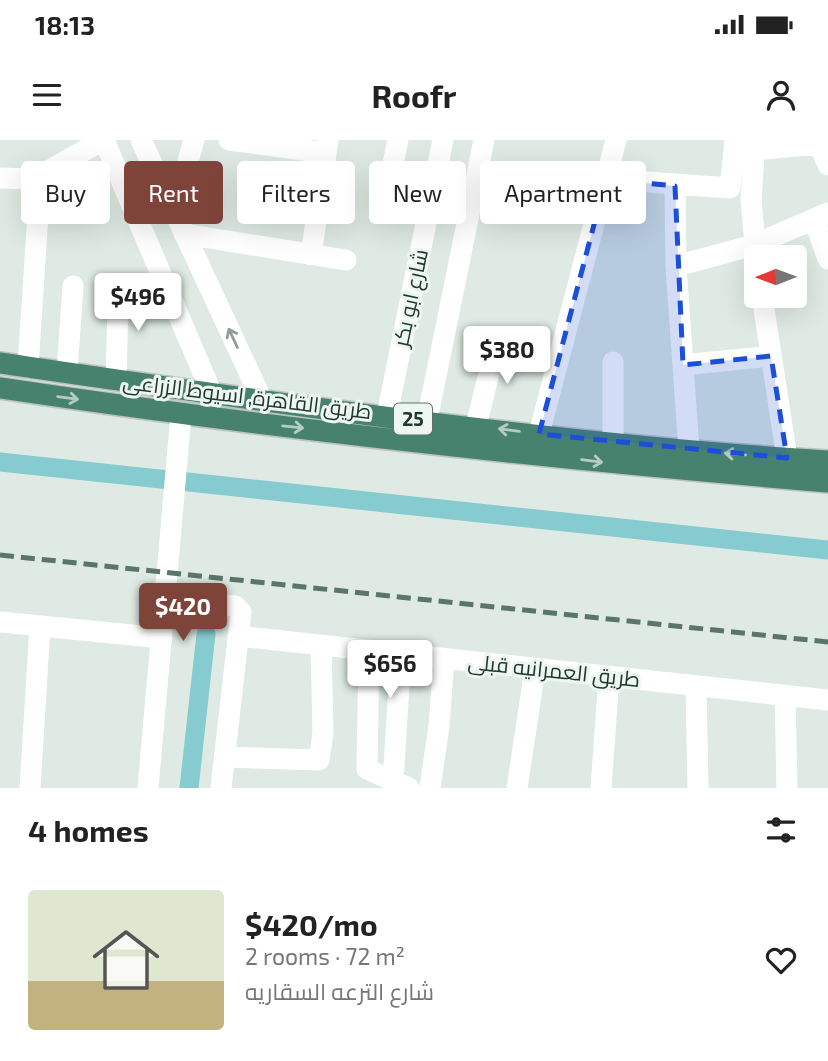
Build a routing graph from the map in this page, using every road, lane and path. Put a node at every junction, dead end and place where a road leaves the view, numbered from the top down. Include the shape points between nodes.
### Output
1 (104, 140) edge
2 (141, 140) edge
3 (194, 140) edge
4 (229, 140) edge
5 (398, 140) edge
6 (443, 140) edge
7 (484, 140) edge
8 (616, 140) edge
9 (735, 140) edge
10 (821, 142) edge
11 (755, 145) edge
12 (327, 147) edge
13 (151, 161) edge
14 (188, 161) edge
15 (394, 161) edge
16 (611, 161) edge
17 (828, 165) edge
18 (0, 178) edge
19 (646, 183) edge
20 (675, 186) junction
21 (821, 216) edge
22 (37, 224) edge
23 (179, 224) edge
24 (594, 224) edge
25 (184, 234) junction
26 (755, 245) edge
27 (766, 245) edge
28 (744, 253) edge
29 (311, 255) junction
30 (828, 259) edge
31 (346, 260) dead end
32 (676, 266) junction
33 (73, 285) dead end
34 (171, 296) junction
35 (764, 308) edge
36 (498, 337) dead end
37 (771, 356) junction
38 (613, 362) dead end
39 (0, 363) edge
40 (683, 365) junction
41 (27, 367) junction
42 (67, 372) junction
43 (116, 380) junction
44 (0, 388) edge
45 (212, 394) junction
46 (262, 400) junction
47 (181, 415) junction
48 (387, 415) junction
49 (427, 420) junction
50 (476, 426) junction
51 (539, 434) junction
52 (613, 442) junction
53 (689, 450) junction
54 (787, 458) junction
55 (828, 461) edge
56 (828, 482) edge
57 (166, 599) junction
58 (0, 622) edge
59 (40, 626) junction
60 (238, 636) junction
61 (162, 638) junction
62 (321, 645) junction
63 (369, 651) junction
64 (401, 654) junction
65 (444, 659) junction
66 (535, 669) junction
67 (609, 677) junction
68 (696, 687) junction
69 (785, 696) junction
70 (828, 700) edge
71 (225, 757) junction
72 (401, 785) edge
73 (30, 788) edge
74 (148, 788) edge
75 (221, 788) edge
76 (430, 788) edge
77 (517, 788) edge
78 (601, 788) edge
79 (698, 788) edge
80 (787, 788) edge

1 - 18 street via 34,179
1 - 34 street
2 - 13 street
3 - 14 street
4 - 12 street
5 - 15 street
6 - 48 street, شارع ابو بكر
7 - 49 street
8 - 16 street
9 - 20 street via 730,187
10 - 11 street
10 - 17 street
11 - 26 street via 751,200
12 - 29 street
19 - 20 street
20 - 32 street
21 - 27 street
21 - 30 street
22 - 41 street
23 - 25 street
24 - 51 street
25 - 29 street
46 -> 25 street
28 - 32 street
29 - 31 street
32 - 40 street
33 - 42 street
34 - 43 street via 118,305
34 - 45 street
35 - 37 street
36 - 50 street
37 - 40 street
37 - 54 street
38 - 52 street
39 - 41 highway, طريق القاهرة, اسيوط الزراعى / 25
40 - 53 street
41 - 42 highway, طريق القاهرة, اسيوط الزراعى / 25
42 - 43 highway, طريق القاهرة, اسيوط الزراعى / 25
43 - 45 highway, طريق القاهرة, اسيوط الزراعى / 25
44 -> 47 highway, طريق القاهرة, اسيوط الزراعى / 25
45 - 46 highway, طريق القاهرة, اسيوط الزراعى / 25
46 - 48 highway, طريق القاهرة, اسيوط الزراعى / 25
47 -> 56 highway, طريق القاهرة, اسيوط الزراعى / 25 via 641,467
47 - 57 street
48 - 49 highway, طريق القاهرة, اسيوط الزراعى / 25
49 - 50 highway, طريق القاهرة, اسيوط الزراعى / 25
51 -> 50 highway, طريق القاهرة, اسيوط الزراعى / 25
51 - 52 highway, طريق القاهرة, اسيوط الزراعى / 25
52 - 53 highway, طريق القاهرة, اسيوط الزراعى / 25
54 -> 53 highway, طريق القاهرة, اسيوط الزراعى / 25
54 - 55 highway, طريق القاهرة, اسيوط الزراعى / 25
57 - 60 street via 235,606 241,612
57 - 61 street
58 - 59 street
59 - 61 street
59 - 73 street
60 - 62 street, طريق العمرانيه قبلى
60 - 71 street
61 - 74 street
62 - 63 street, طريق العمرانيه قبلى
62 - 71 street via 323,733 319,760
63 - 64 street, طريق العمرانيه قبلى
63 - 72 street via 368,771
64 - 65 street, طريق العمرانيه قبلى
64 - 72 street
65 - 66 street, طريق العمرانيه قبلى
65 - 76 street
66 - 67 street, طريق العمرانيه قبلى
66 - 77 street
67 - 68 street, طريق العمرانيه قبلى
67 - 78 street
68 - 69 street, طريق العمرانيه قبلى
68 - 79 street
69 - 70 street, طريق العمرانيه قبلى
69 - 80 street
71 - 75 street

